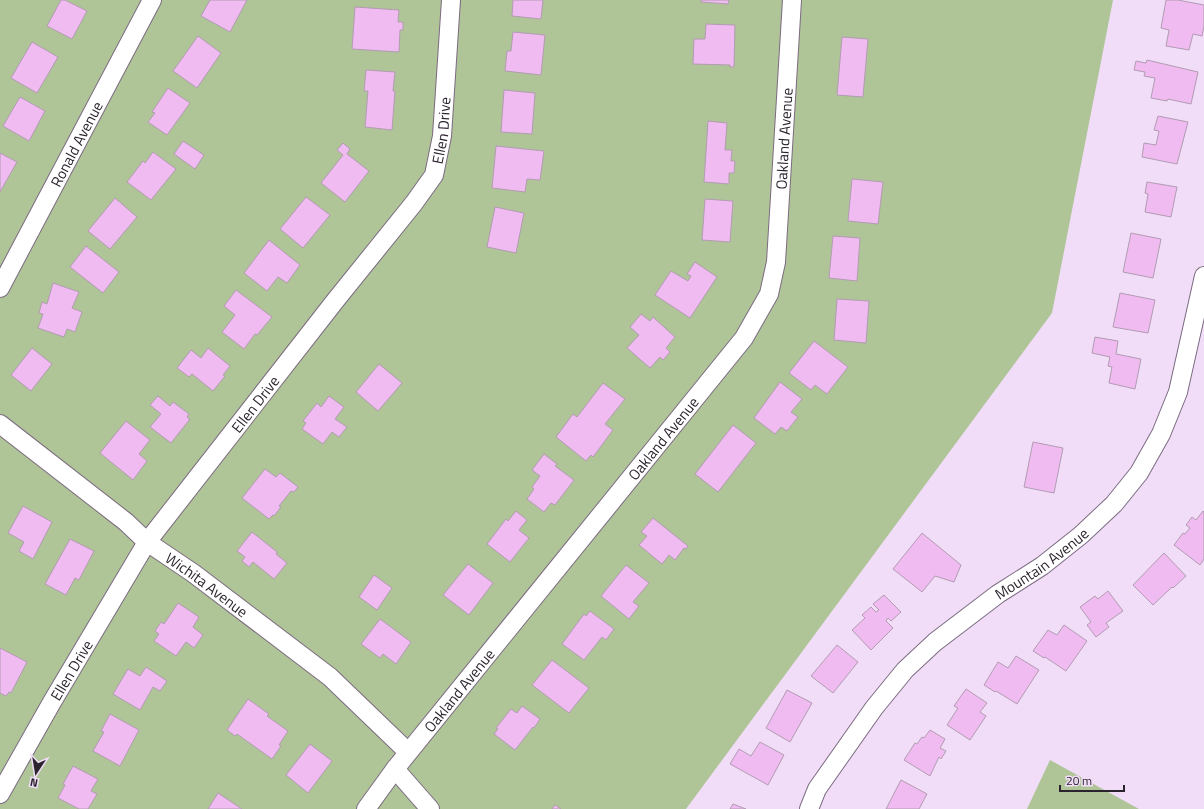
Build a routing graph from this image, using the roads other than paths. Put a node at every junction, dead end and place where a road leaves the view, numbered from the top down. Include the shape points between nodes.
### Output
1 (152, 0) edge
2 (451, 0) edge
3 (792, 0) edge
4 (1204, 276) edge
5 (0, 288) edge
6 (1200, 305) edge
7 (0, 424) edge
8 (146, 542) junction
9 (408, 752) junction
10 (395, 769) junction
11 (0, 794) edge
12 (366, 809) edge
13 (430, 809) edge
14 (809, 809) edge

1 - 5 street, Ronald Avenue
2 - 8 street, Ellen Drive via 442,136 434,176
3 - 9 street, Oakland Avenue via 776,262 769,294 744,338
4 - 6 street, Mountain Avenue
6 - 14 street, Mountain Avenue via 1178,392 1161,434 1139,473 1114,504 1081,535 935,642 905,670 874,708 817,789
7 - 8 street, Wichita Avenue via 126,522
8 - 9 street, Wichita Avenue via 193,573 330,677
8 - 11 street, Ellen Drive
9 - 10 street, Oakland Avenue
10 - 12 street, Oakland Avenue
10 - 13 street

